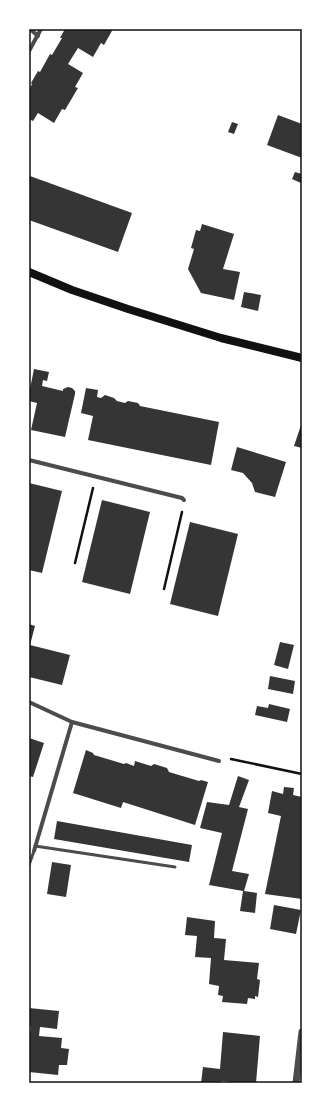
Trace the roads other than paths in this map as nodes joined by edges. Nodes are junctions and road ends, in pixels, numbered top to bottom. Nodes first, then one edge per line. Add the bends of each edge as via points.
1 (30, 29) edge
2 (42, 29) edge
3 (38, 36) junction
4 (29, 51) edge
5 (29, 272) edge
6 (302, 358) edge
7 (29, 460) edge
8 (184, 500) road end
9 (29, 702) edge
10 (72, 722) junction
11 (219, 762) road end
12 (35, 846) junction
13 (34, 851) joint
14 (29, 865) edge
15 (175, 867) dead end
16 (302, 1032) edge
17 (296, 1083) edge

1 - 3 street
2 - 3 street
3 - 4 street
5 - 6 main road via 128,309 221,338
7 - 8 street
9 - 10 street
10 - 11 street
10 - 12 street
12 - 13 street
12 - 15 lane
13 - 14 lane
16 - 17 street

